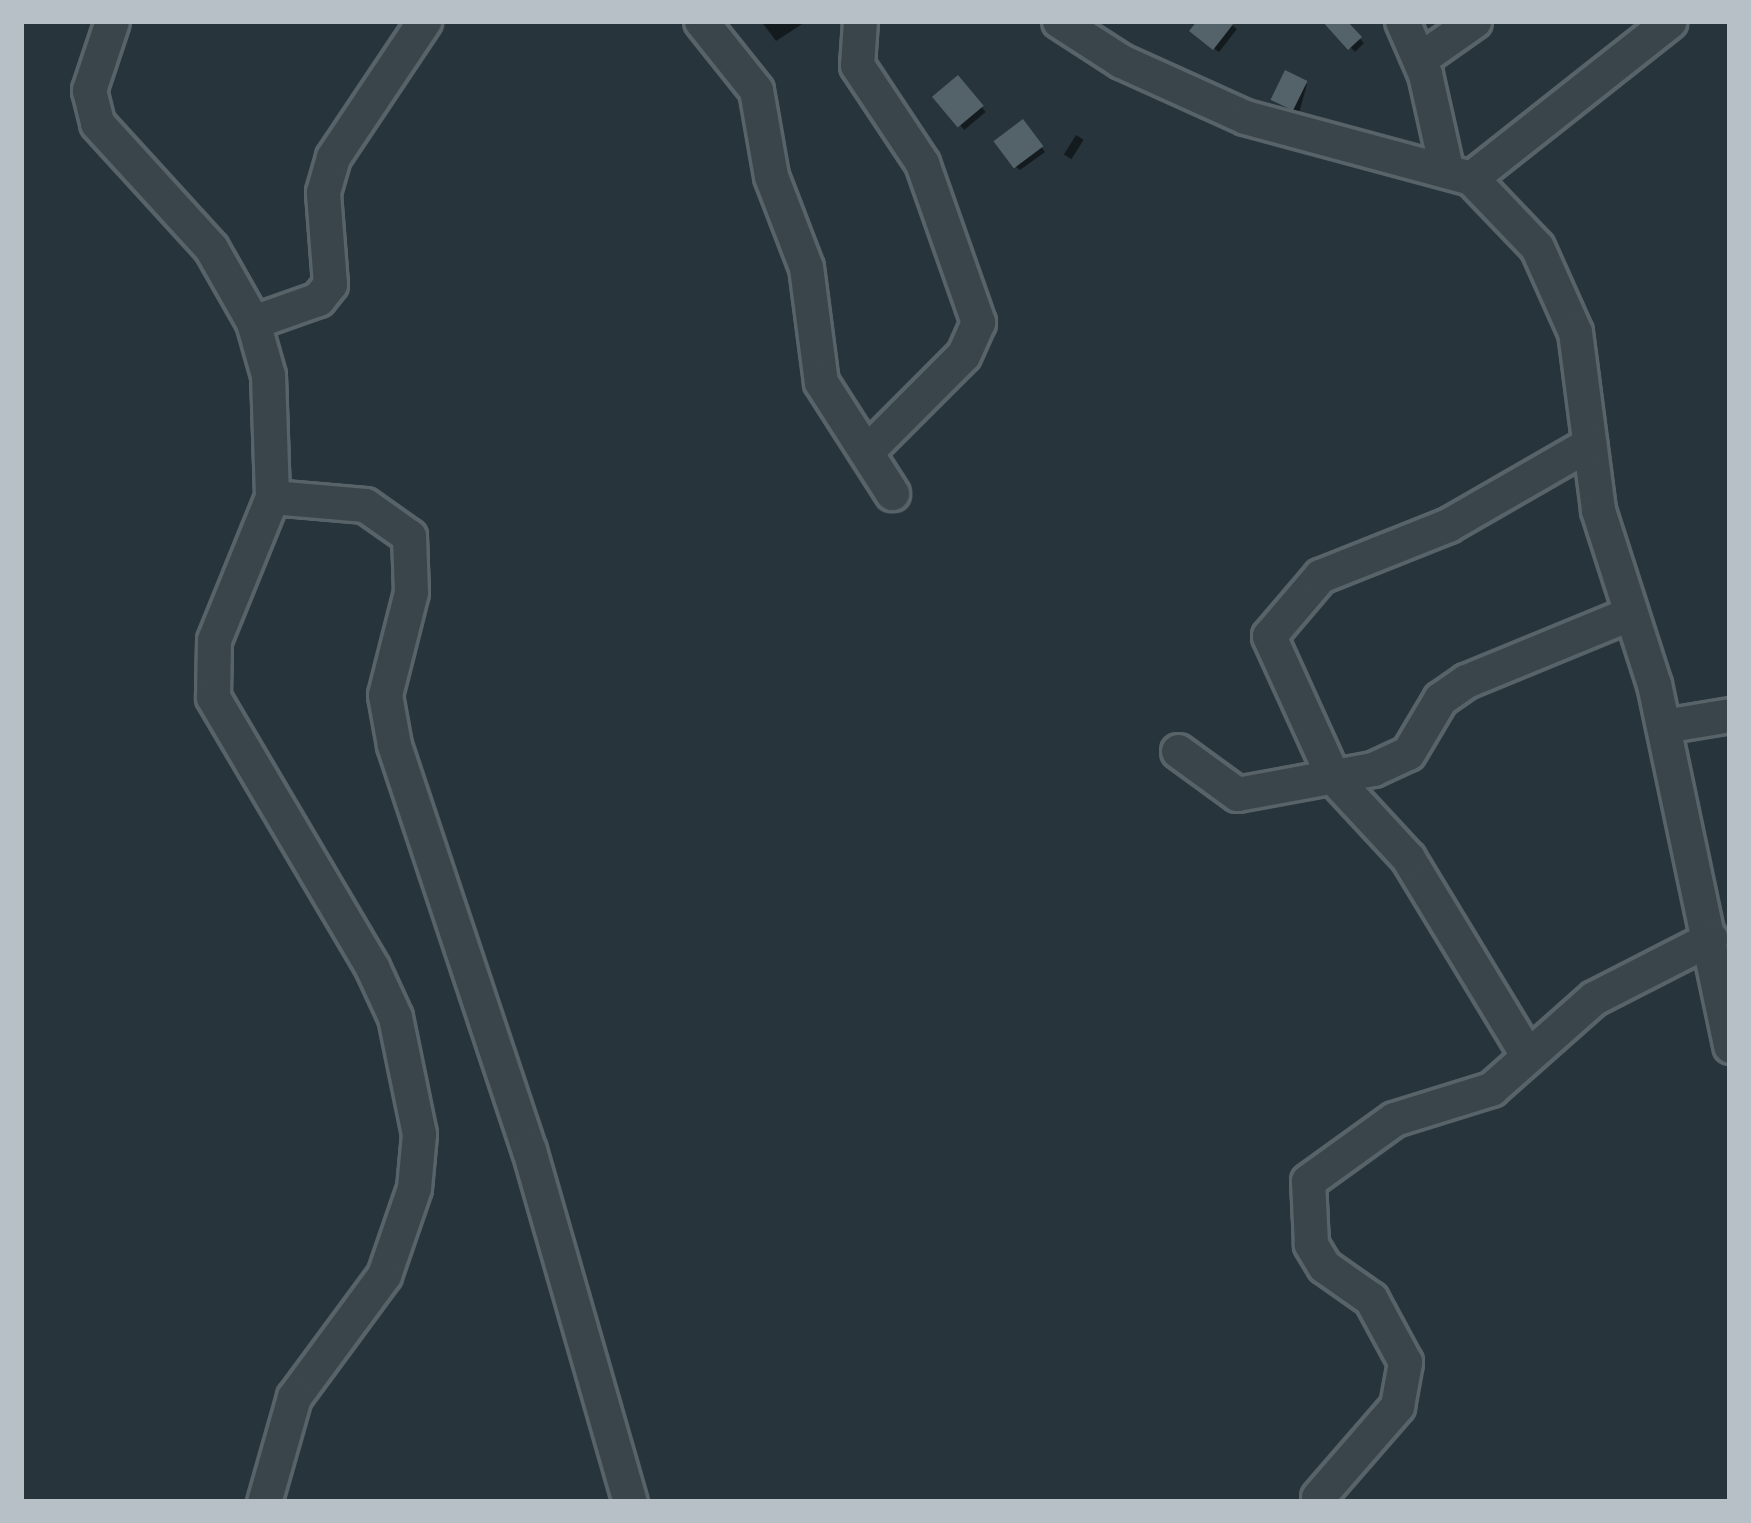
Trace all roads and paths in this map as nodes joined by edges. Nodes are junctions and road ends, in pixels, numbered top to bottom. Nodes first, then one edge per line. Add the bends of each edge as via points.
1 (112, 21) edge
2 (424, 21) edge
3 (701, 21) edge
4 (860, 21) edge
5 (1059, 21) edge
6 (1402, 21) edge
7 (1474, 21) edge
8 (1670, 21) edge
9 (1420, 58) junction
10 (1459, 173) junction
11 (253, 322) junction
12 (1588, 444) junction
13 (870, 448) junction
14 (892, 493) dead end
15 (272, 497) junction
16 (1631, 614) junction
17 (1730, 715) edge
18 (1664, 726) junction
19 (1178, 751) dead end
20 (1333, 777) junction
21 (1715, 923) edge
22 (1730, 1046) edge
23 (1526, 1053) junction
24 (1318, 1497) dead end
25 (264, 1502) edge
26 (630, 1502) edge

1 - 11 street via 89,90 98,123 191,220
2 - 11 street via 333,157 323,192 330,284 318,299
3 - 13 street via 756,90 770,176 806,267 821,382
4 - 13 street via 857,65 922,164 978,322 964,355
5 - 10 street via 1121,61 1245,117
6 - 9 street
7 - 9 street
8 - 10 street
9 - 10 street
10 - 12 street via 1528,235 1568,310 1582,361
11 - 15 street via 273,411
12 - 16 street via 1598,510
12 - 20 street via 1448,525 1300,591 1268,643
13 - 14 street
15 - 25 street via 214,640 213,698 372,967 395,1017 419,1134 414,1188 384,1275 294,1397
15 - 26 street via 365,505 409,536 411,592 385,695 394,745 529,1150
16 - 18 street
16 - 20 street via 1466,681 1440,699 1408,753
17 - 18 street
18 - 21 street
19 - 20 street via 1237,794
20 - 23 street via 1408,858
21 - 22 street
21 - 23 street
23 - 24 street via 1491,1089 1394,1119 1308,1180 1311,1244 1324,1266 1371,1299 1405,1362 1396,1406

